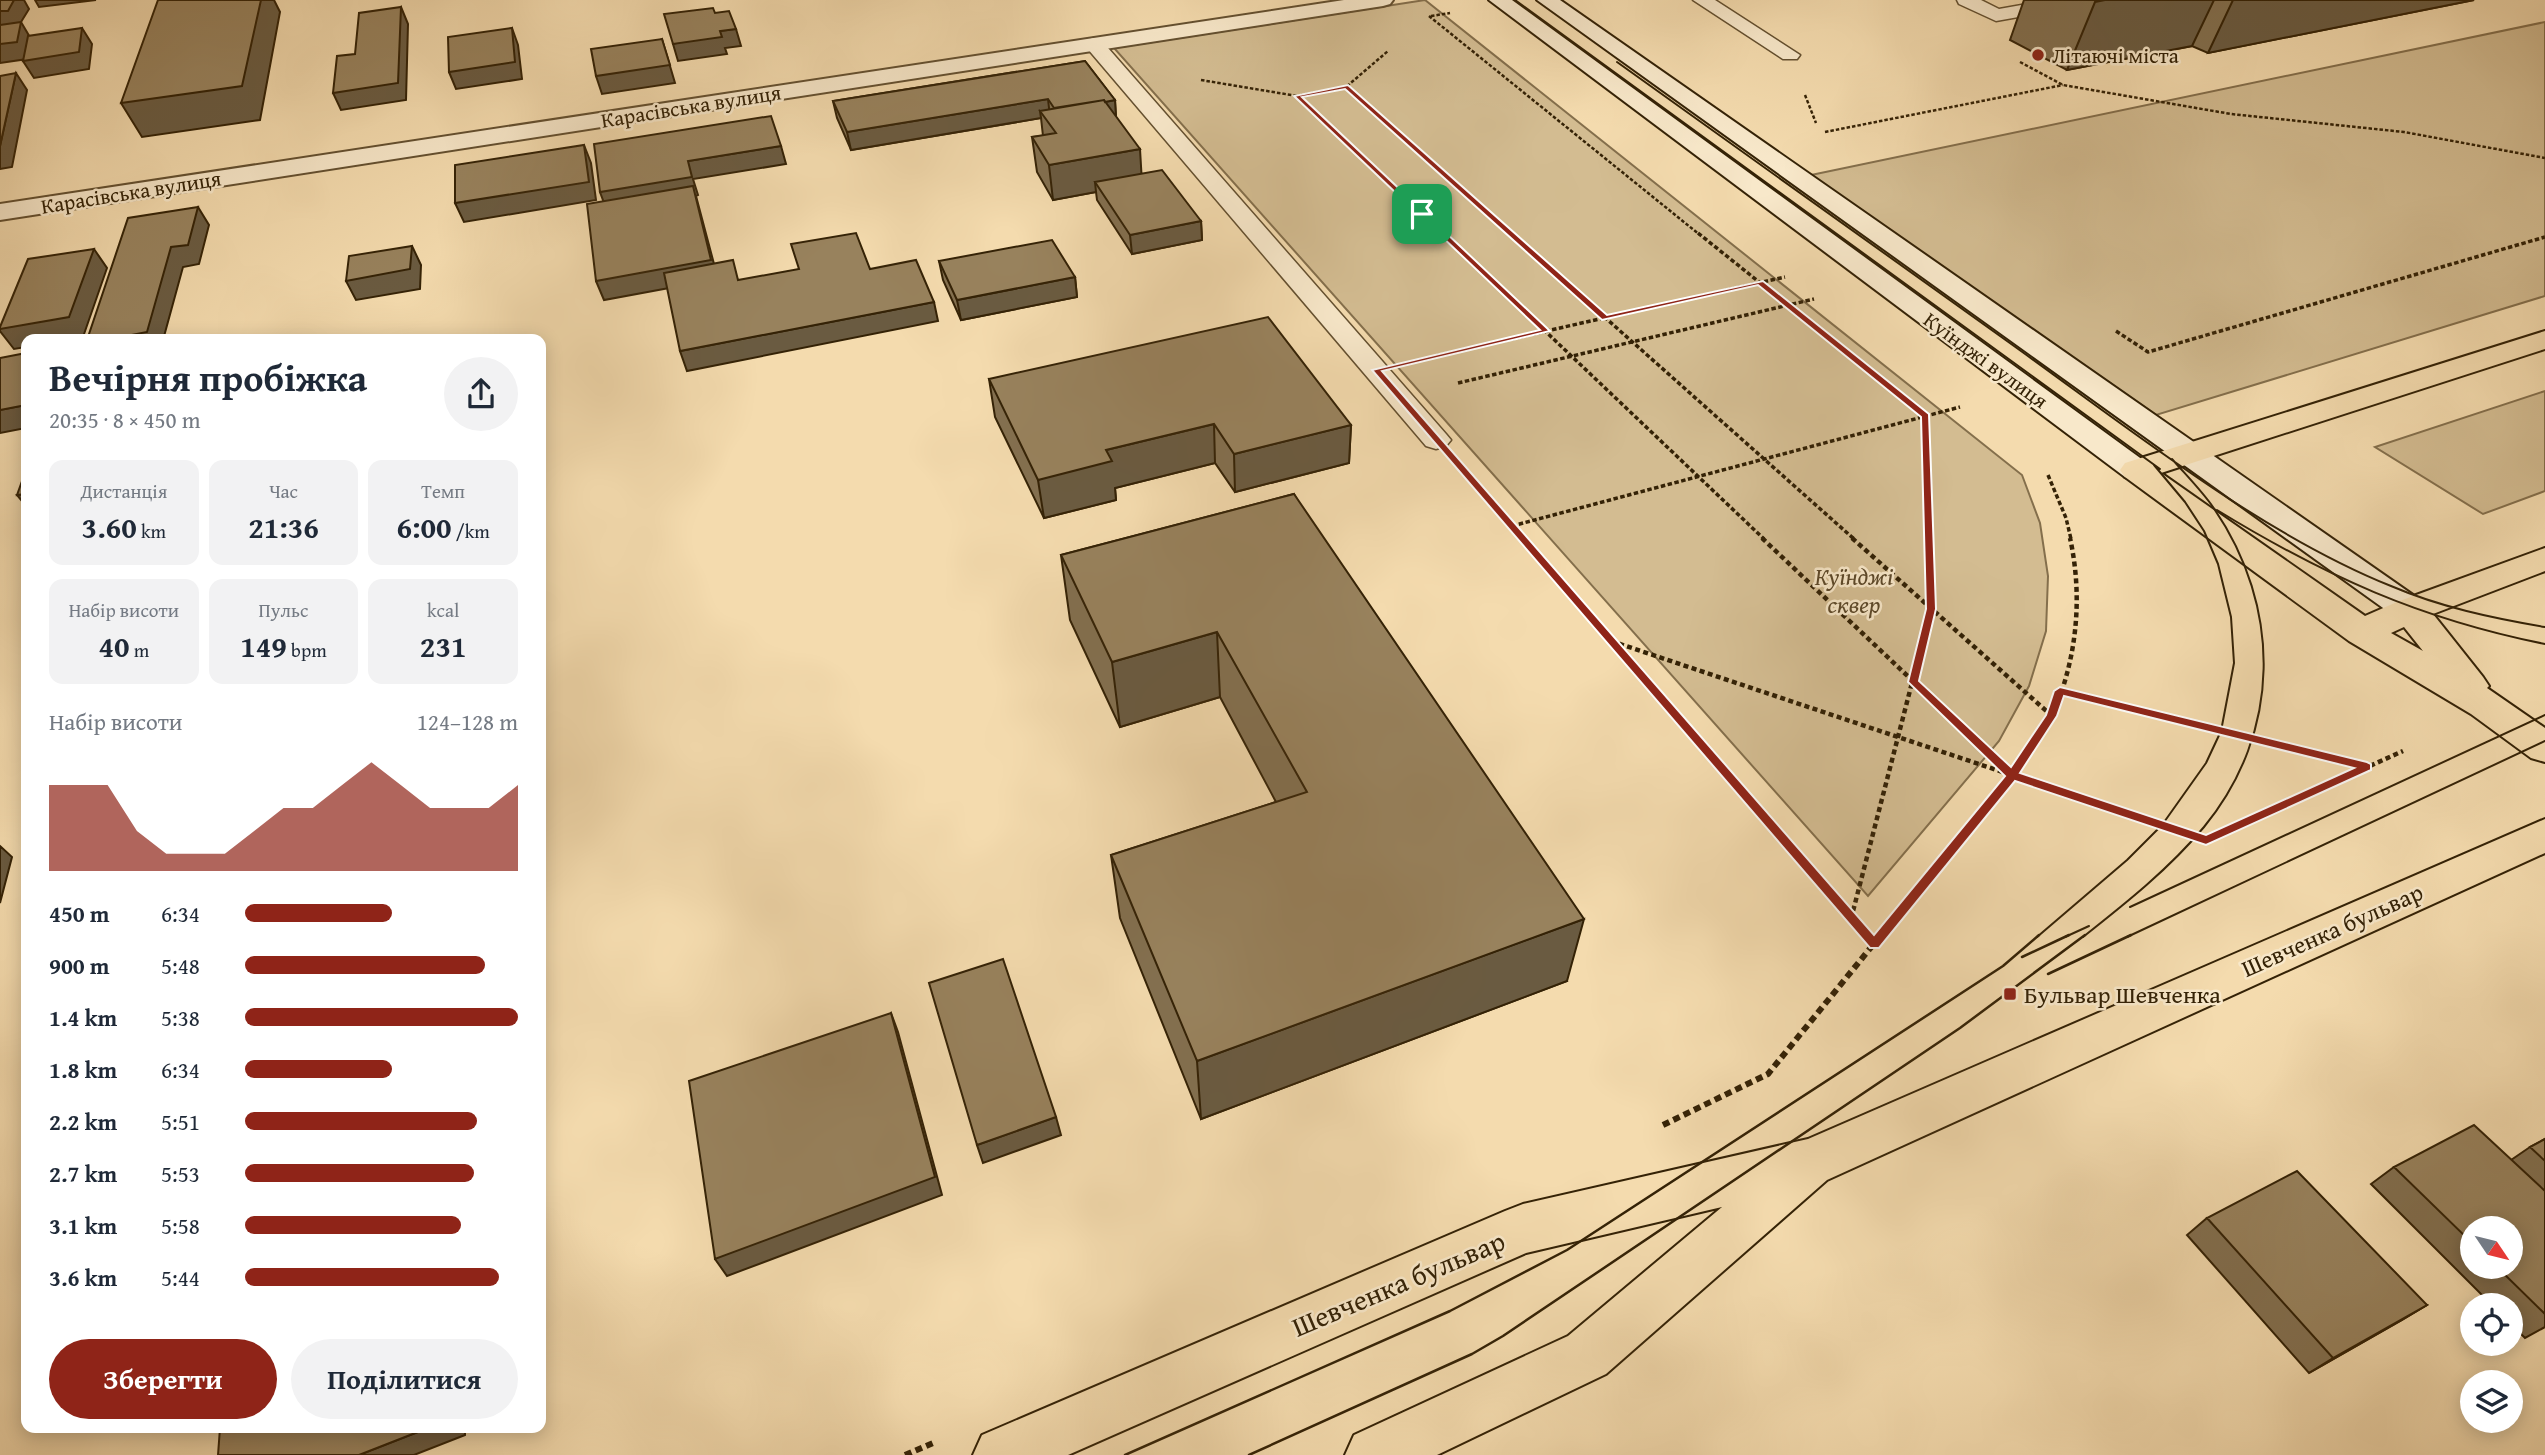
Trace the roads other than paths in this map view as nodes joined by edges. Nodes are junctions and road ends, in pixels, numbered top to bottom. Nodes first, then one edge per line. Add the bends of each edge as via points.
1 (1383, 0) edge
2 (1499, 0) edge
3 (1547, 0) edge
4 (1702, 0) edge
5 (1966, 0) edge
6 (2081, 0) edge
7 (1094, 44) junction
8 (1790, 55) dead end
9 (0, 212) edge
10 (2545, 340) edge
11 (1436, 440) road end
12 (2189, 454) junction
13 (2136, 470) junction
14 (2545, 559) edge
15 (2410, 610) junction
16 (2362, 632) junction
17 (2484, 704) junction
18 (2545, 748) edge
19 (2545, 835) edge
20 (1812, 1163) junction
21 (1002, 1455) edge
22 (1374, 1455) edge

1 - 7 main road, Карасівська вулиця
2 - 13 main road, Куїнджі вулиця
3 - 12 main road, Куїнджі вулиця
4 - 8 lane
5 - 6 lane via 1996,15
7 - 9 main road, Карасівська вулиця
7 - 11 lane
10 - 12 highway
12 - 13 highway
12 - 15 main road, Куїнджі вулиця
13 - 16 highway, Куїнджі вулиця
14 - 15 highway
15 - 16 highway
15 - 17 highway, Куїнджі вулиця
16 - 17 highway, Куїнджі вулиця
17 - 18 highway, Куїнджі вулиця
19 - 20 highway, Шевченка бульвар
20 - 21 highway, Шевченка бульвар via 1523,1229
20 - 22 highway, Шевченка бульвар via 1587,1355

